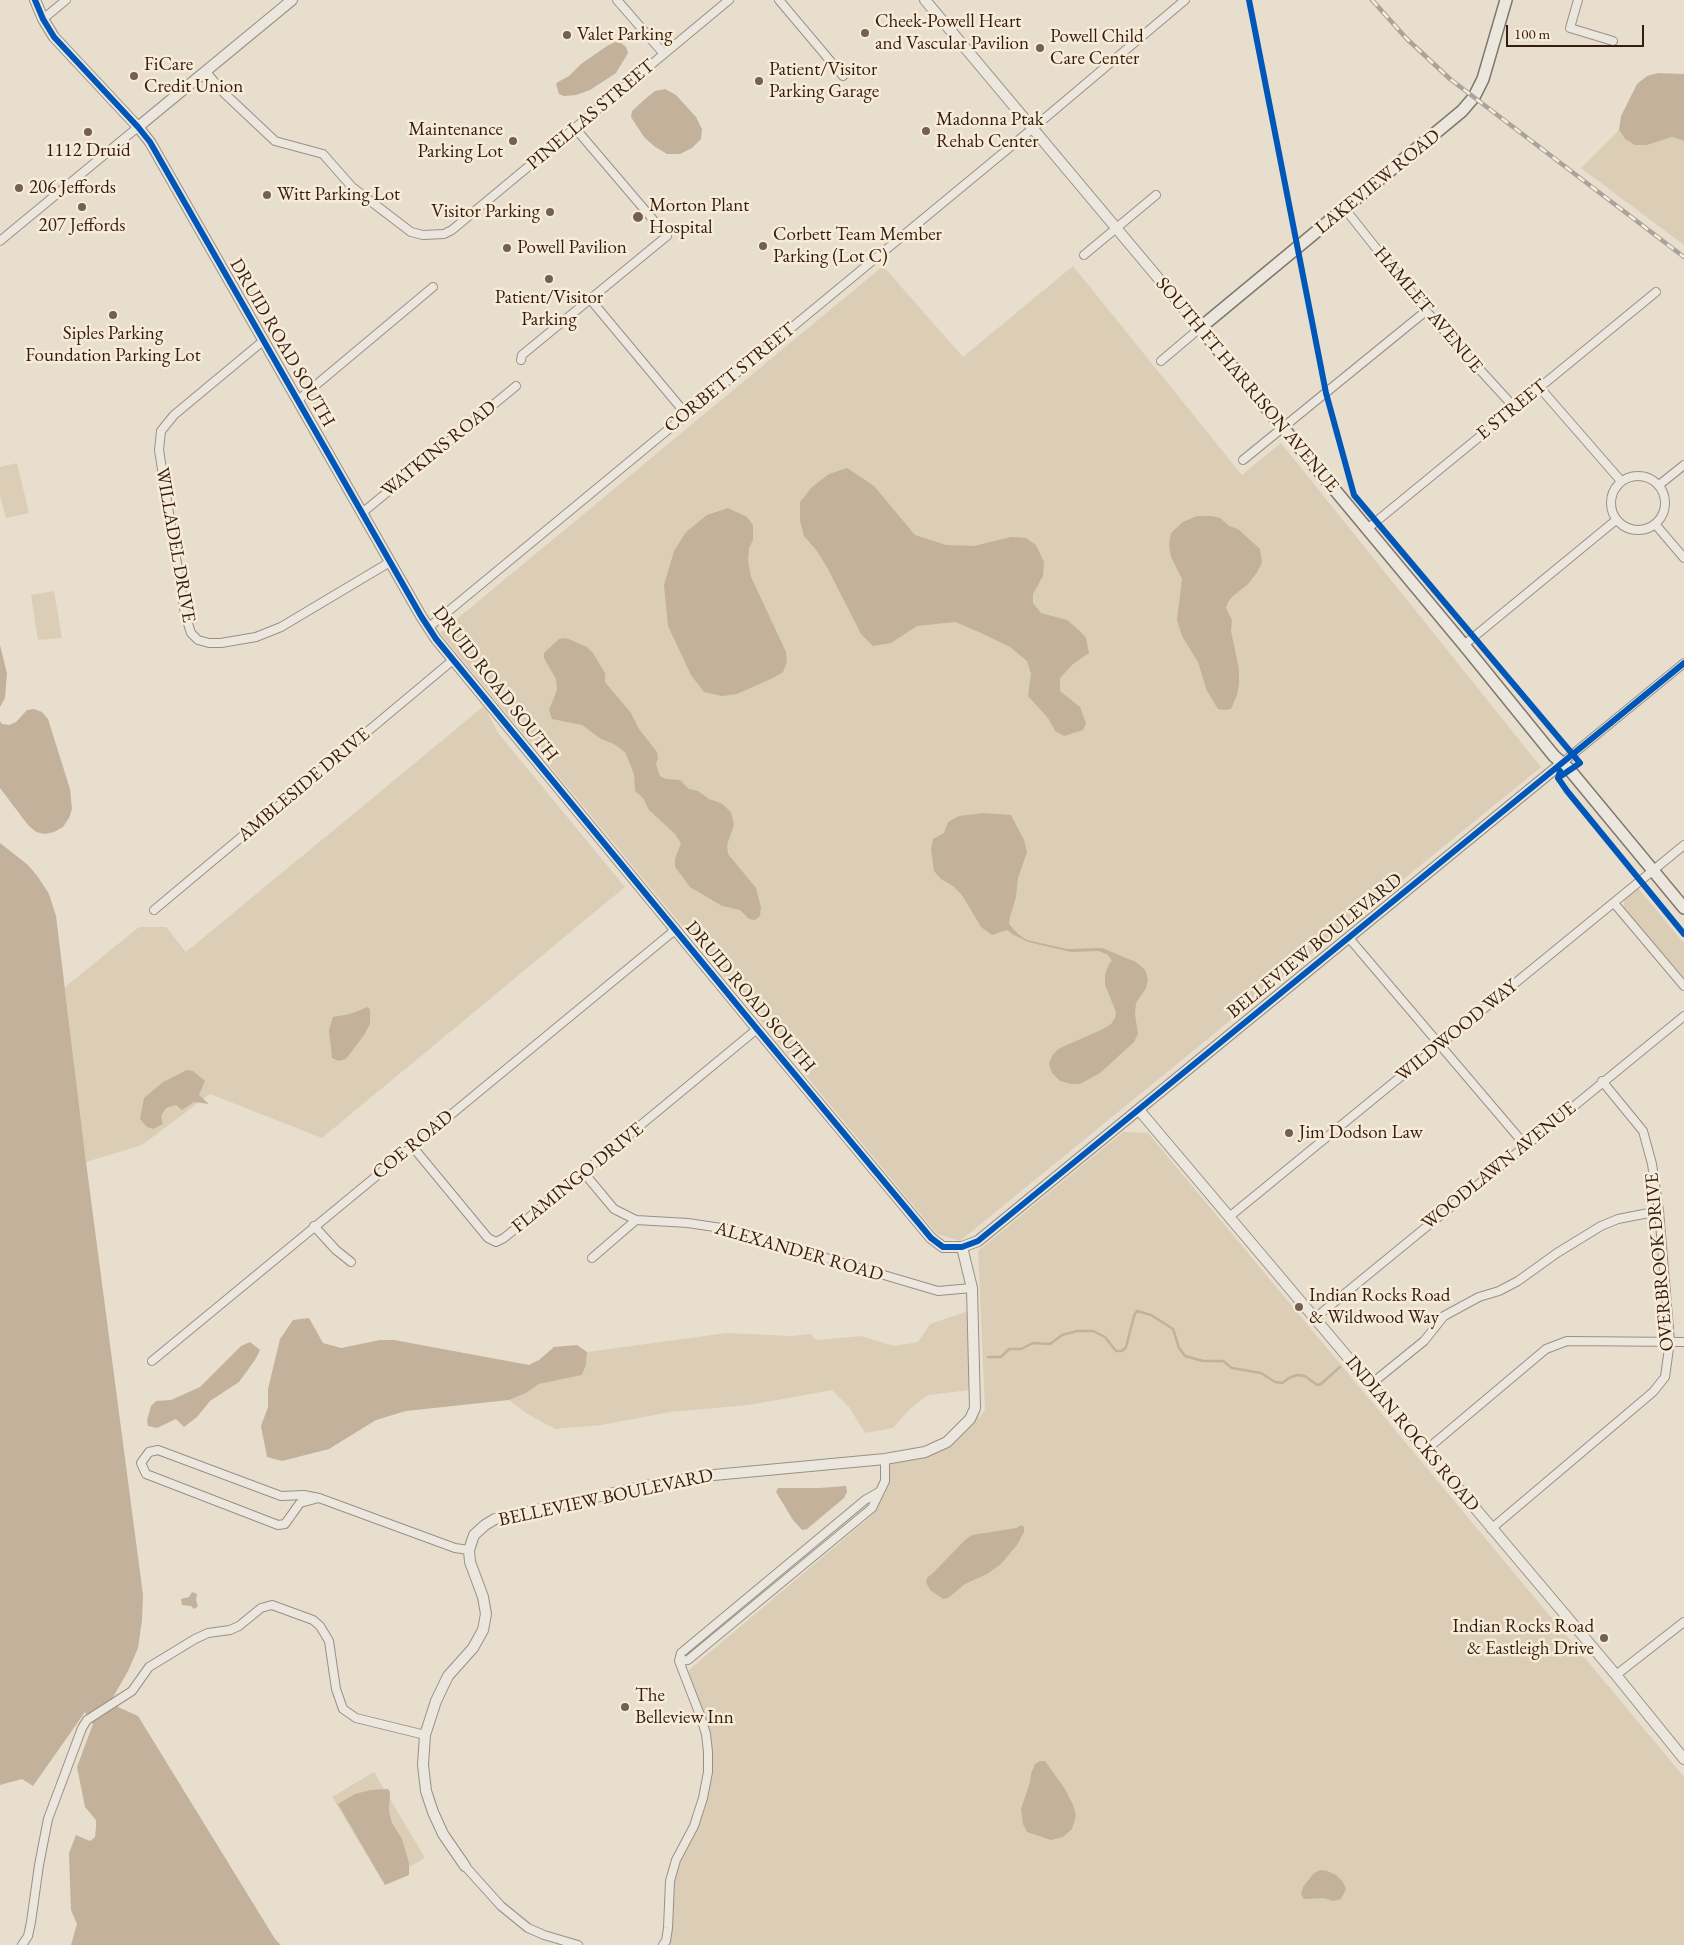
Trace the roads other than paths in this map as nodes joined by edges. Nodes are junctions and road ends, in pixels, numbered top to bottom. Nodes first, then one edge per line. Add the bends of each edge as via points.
1 (35, 0) edge
2 (66, 0) edge
3 (292, 0) edge
4 (617, 0) edge
5 (729, 0) edge
6 (779, 0) edge
7 (925, 0) edge
8 (1185, 0) edge
9 (1506, 0) edge
10 (1578, 0) edge
11 (43, 19) junction
12 (1613, 41) dead end
13 (664, 54) junction
14 (206, 72) junction
15 (843, 76) dead end
16 (138, 127) junction
17 (575, 128) junction
18 (1032, 129) junction
19 (1156, 195) dead end
20 (1345, 209) junction
21 (1116, 228) junction
22 (0, 241) edge
23 (1084, 255) dead end
24 (433, 287) dead end
25 (1656, 292) dead end
26 (590, 299) junction
27 (1426, 311) junction
28 (1200, 328) junction
29 (263, 341) junction
30 (521, 360) dead end
31 (1161, 361) dead end
32 (516, 386) dead end
33 (1540, 388) junction
34 (298, 400) junction
35 (1514, 408) junction
36 (686, 414) junction
37 (1283, 428) junction
38 (1243, 460) dead end
39 (1684, 465) edge
40 (1621, 481) junction
41 (1659, 486) junction
42 (362, 513) junction
43 (1616, 520) junction
44 (1655, 524) junction
45 (1367, 529) junction
46 (1684, 558) edge
47 (390, 562) junction
48 (428, 628) junction
49 (1464, 645) junction
50 (454, 660) junction
51 (1684, 663) edge
52 (1562, 763) junction
53 (1684, 845) edge
54 (1653, 870) junction
55 (1614, 903) junction
56 (1684, 908) edge
57 (154, 910) dead end
58 (675, 930) junction
59 (1349, 938) junction
60 (1684, 986) edge
61 (1681, 1018) edge
62 (1684, 1027) edge
63 (757, 1029) junction
64 (1440, 1044) junction
65 (1602, 1081) junction
66 (1140, 1110) junction
67 (1525, 1145) junction
68 (412, 1146) junction
69 (584, 1173) junction
70 (1659, 1211) junction
71 (1230, 1217) junction
72 (636, 1220) junction
73 (314, 1226) junction
74 (962, 1247) junction
75 (592, 1258) dead end
76 (351, 1262) dead end
77 (972, 1288) junction
78 (1314, 1318) junction
79 (1670, 1341) junction
80 (1684, 1342) edge
81 (152, 1361) dead end
82 (1371, 1384) junction
83 (1426, 1450) junction
84 (885, 1459) junction
85 (281, 1496) junction
86 (319, 1498) junction
87 (291, 1515) junction
88 (1491, 1529) junction
89 (469, 1550) junction
90 (1684, 1622) edge
91 (1616, 1675) junction
92 (425, 1735) junction
93 (1684, 1759) edge
94 (465, 1866) joint
95 (22, 1945) edge
96 (578, 1945) edge
97 (663, 1945) edge

1 - 11 street, DRUID ROAD SOUTH
2 - 11 street
3 - 14 street
4 - 13 street
5 - 13 street, PINELLAS STREET
6 - 15 street
7 - 18 street, SOUTH FT HARRISON AVENUE
8 - 18 street, CORBETT STREET
9 - 20 main road, LAKEVIEW ROAD via 1483,78 1468,104
10 - 12 street via 1570,28
11 - 16 street, DRUID ROAD SOUTH via 54,37
13 - 17 street, PINELLAS STREET
14 - 16 street
14 - 17 street, PINELLAS STREET via 275,141 323,154 352,186 411,232 423,235 444,234 452,230
16 - 22 street
16 - 29 street, DRUID ROAD SOUTH via 150,142
17 - 26 street via 667,236
18 - 21 street, SOUTH FT HARRISON AVENUE
18 - 36 street, CORBETT STREET
19 - 21 street
20 - 27 street, HAMLET AVENUE
20 - 28 main road, LAKEVIEW ROAD
21 - 23 street
21 - 28 street, SOUTH FT HARRISON AVENUE
24 - 34 street
25 - 33 street, E STREET
26 - 30 street via 522,355
26 - 36 street
27 - 35 street, HAMLET AVENUE
27 - 37 street
28 - 31 street
28 - 37 main road, SOUTH FT HARRISON AVENUE
29 - 34 street, DRUID ROAD SOUTH
29 - 47 street, WILLADEL DRIVE via 174,415 161,431 159,450 185,614 191,633 209,644 256,637 281,627
32 - 42 street, WATKINS ROAD
33 - 35 street, E STREET
33 - 40 street
34 - 42 street, DRUID ROAD SOUTH
35 - 45 street, E STREET
36 - 48 street, CORBETT STREET
37 - 38 street
37 - 45 main road, SOUTH FT HARRISON AVENUE
39 - 41 street
40 - 41 street via 1638,475 1650,478
40 - 43 street via 1613,491 1610,503
41 - 44 street via 1665,496 1664,509
42 - 47 street, DRUID ROAD SOUTH
43 - 44 street via 1626,528 1638,530
43 - 49 street
44 - 46 street
45 - 49 main road, SOUTH FT HARRISON AVENUE
47 - 48 street, DRUID ROAD SOUTH
48 - 50 street, DRUID ROAD SOUTH
49 - 52 main road, SOUTH FT HARRISON AVENUE
50 - 57 street, AMBLESIDE DRIVE
50 - 58 street, DRUID ROAD SOUTH
51 - 52 street, BELLEVIEW BOULEVARD
52 - 54 main road, SOUTH FT HARRISON AVENUE
52 - 59 street, BELLEVIEW BOULEVARD
53 - 54 street, WILDWOOD WAY
54 - 55 street, WILDWOOD WAY
54 - 56 main road, SOUTH FT HARRISON AVENUE
55 - 60 street
55 - 64 street, WILDWOOD WAY
58 - 63 street, DRUID ROAD SOUTH
58 - 68 street, COE ROAD
59 - 64 street
59 - 66 street, BELLEVIEW BOULEVARD
61 - 62 street
61 - 65 street, WOODLAWN AVENUE
63 - 69 street, FLAMINGO DRIVE
63 - 74 street, DRUID ROAD SOUTH via 931,1238 943,1247
64 - 67 street
64 - 71 street, WILDWOOD WAY
65 - 67 street, WOODLAWN AVENUE
65 - 70 street, OVERBROOK DRIVE via 1643,1131
66 - 71 street, INDIAN ROCKS ROAD
66 - 74 street, BELLEVIEW BOULEVARD via 978,1241
67 - 78 street, WOODLAWN AVENUE
68 - 69 street, FLAMINGO DRIVE via 488,1238 496,1242
68 - 73 street, COE ROAD
69 - 72 street, ALEXANDER ROAD via 614,1209
70 - 79 street, OVERBROOK DRIVE
70 - 82 street via 1618,1219 1601,1226 1518,1281 1444,1316 1418,1346
71 - 78 street, INDIAN ROCKS ROAD
72 - 75 street
72 - 77 street, ALEXANDER ROAD via 728,1229 938,1291
73 - 76 street
73 - 81 street, COE ROAD
74 - 77 street, BELLEVIEW BOULEVARD
77 - 84 street, BELLEVIEW BOULEVARD via 975,1408 970,1419 947,1442 924,1452
78 - 82 street, INDIAN ROCKS ROAD
79 - 80 street
79 - 83 street via 1567,1340 1546,1349
79 - 88 street, OVERBROOK DRIVE via 1665,1378 1654,1392
82 - 83 street, INDIAN ROCKS ROAD
83 - 88 street, INDIAN ROCKS ROAD
84 - 89 street, BELLEVIEW BOULEVARD via 703,1476 495,1518 474,1535
84 - 97 street via 884,1481 872,1508 688,1660 679,1662 706,1734 708,1772 694,1826 676,1860 670,1880 668,1928
85 - 86 street
85 - 87 street
85 - 87 street via 158,1450 149,1452 142,1463 146,1474 271,1523 285,1524
86 - 87 street via 300,1503
86 - 89 street via 454,1548
88 - 91 street, INDIAN ROCKS ROAD
89 - 92 street via 486,1614 483,1630 473,1648 448,1676
90 - 91 street
91 - 93 street, INDIAN ROCKS ROAD
92 - 94 street via 423,1765 426,1791 444,1834
92 - 95 street via 356,1718 343,1710 336,1689 329,1641 313,1620 272,1605 260,1608 230,1630 208,1633 149,1667 132,1691 87,1720 82,1728 48,1819 31,1922
94 - 96 street via 500,1906 528,1928

